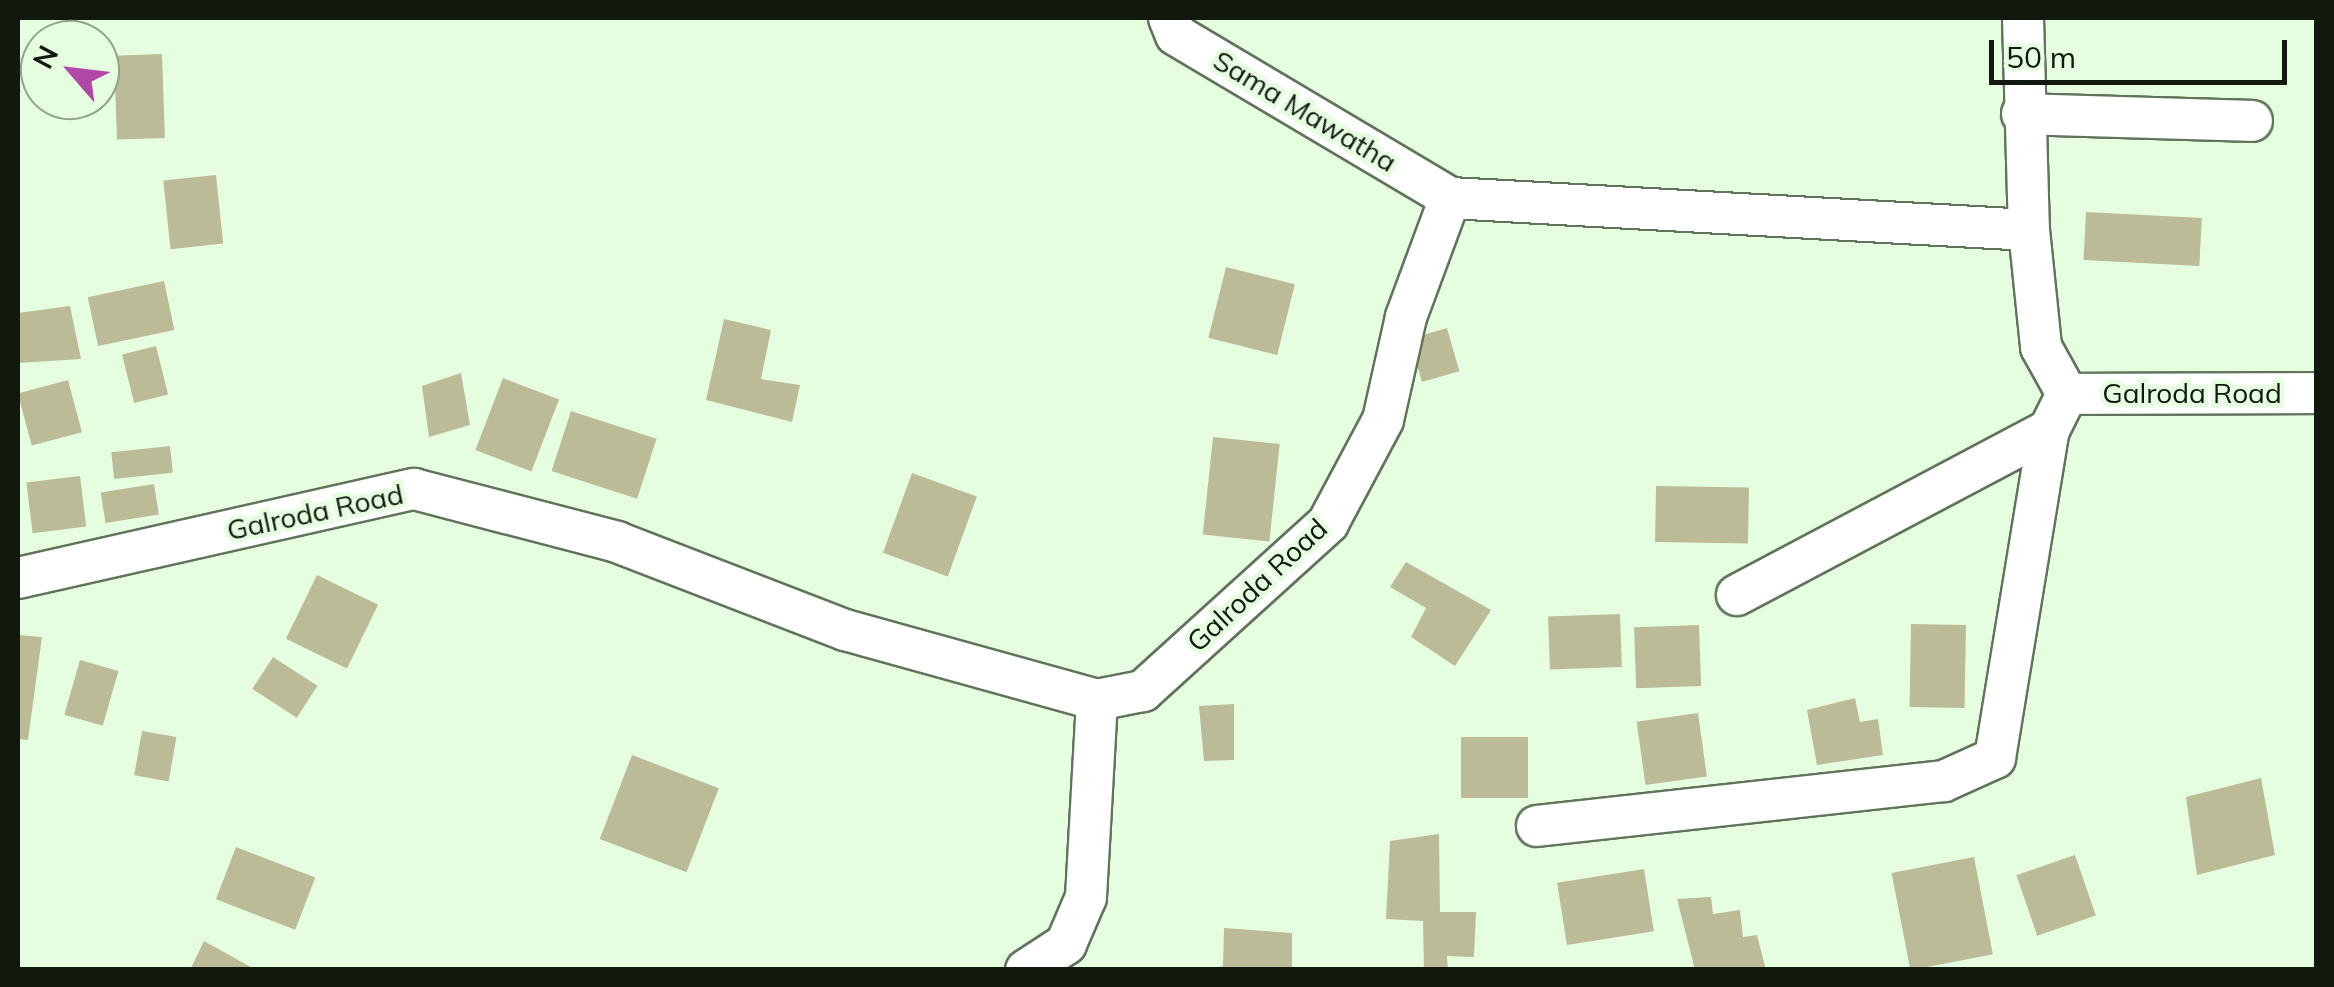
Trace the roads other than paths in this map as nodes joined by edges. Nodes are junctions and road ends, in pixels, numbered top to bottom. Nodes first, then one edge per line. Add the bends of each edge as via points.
1 (1169, 18) edge
2 (2023, 18) edge
3 (2022, 114) junction
4 (2252, 121) dead end
5 (1450, 198) junction
6 (2029, 230) junction
7 (2316, 392) edge
8 (2067, 394) junction
9 (2050, 430) junction
10 (18, 578) edge
11 (1737, 595) dead end
12 (1097, 700) junction
13 (1537, 826) dead end
14 (1026, 970) edge

1 - 5 street, Sama Mawatha via 1176,35
2 - 3 street, Galroda Road
3 - 4 street
3 - 6 street, Galroda Road
5 - 6 street
5 - 12 street, Galroda Road via 1406,317 1384,420 1328,524 1142,690
6 - 8 street, Galroda Road via 2040,347
7 - 8 street, Galroda Road
8 - 9 street
9 - 11 street
9 - 13 street via 1995,758 1944,781
10 - 12 street, Galroda Road via 414,489 617,542 845,630
12 - 14 street via 1086,897 1066,944

